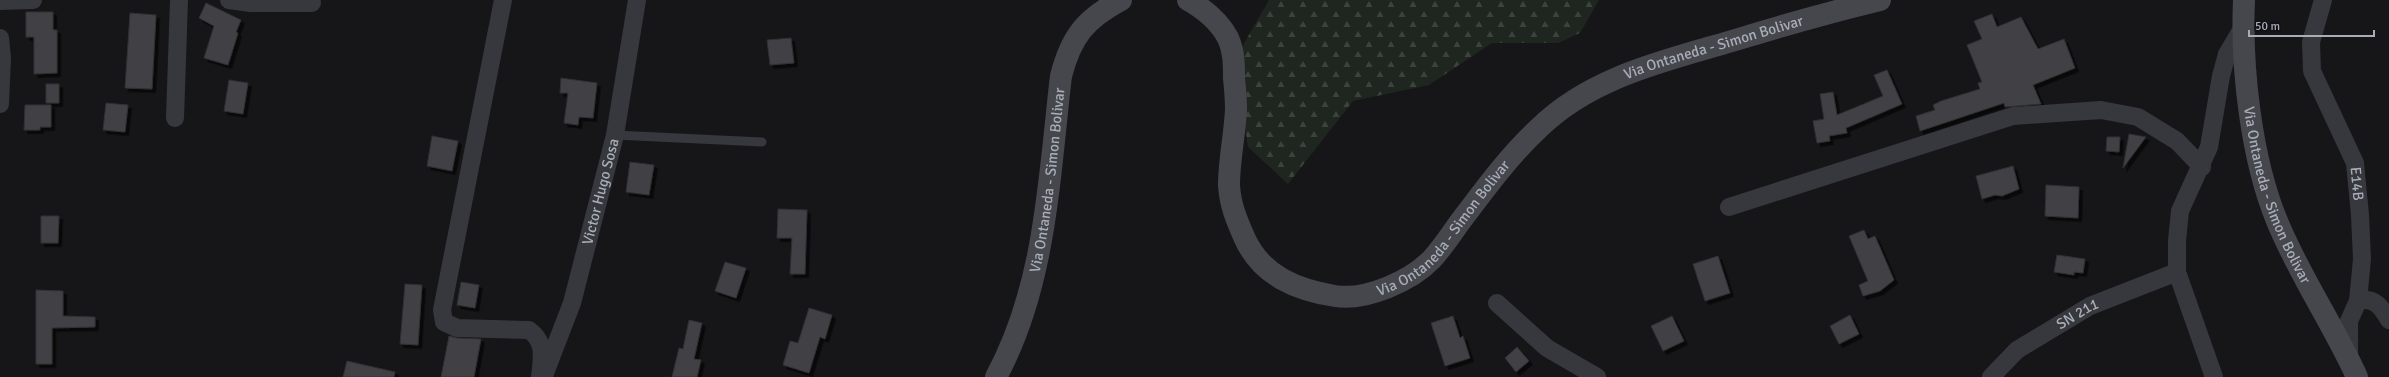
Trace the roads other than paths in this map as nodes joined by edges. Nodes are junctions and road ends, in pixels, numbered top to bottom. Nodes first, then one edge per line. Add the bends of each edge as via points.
1 (33, 0) edge
2 (179, 0) edge
3 (229, 0) edge
4 (503, 0) edge
5 (637, 0) edge
6 (1121, 0) edge
7 (1188, 0) edge
8 (1880, 0) edge
9 (2244, 0) edge
10 (2323, 0) edge
11 (0, 1) edge
12 (312, 3) dead end
13 (2243, 27) junction
14 (0, 38) edge
15 (0, 104) edge
16 (175, 118) dead end
17 (616, 135) junction
18 (762, 142) dead end
19 (2202, 167) junction
20 (1729, 207) dead end
21 (2177, 272) junction
22 (2358, 301) junction
23 (1496, 303) dead end
24 (2389, 320) edge
25 (2352, 372) edge
26 (540, 377) edge
27 (543, 377) edge
28 (996, 377) edge
29 (1597, 377) edge
30 (1990, 377) edge
31 (2214, 377) edge

1 - 11 street
2 - 16 street
3 - 12 street via 250,3
4 - 26 street via 442,310 444,322 457,328 529,330 538,336 543,348
5 - 17 street, Victor Hugo Sosa
6 - 28 street, Via Ontaneda - Simon Bolivar via 1090,20 1076,34 1067,54 1061,76 1039,256 1025,309
7 - 8 street, Via Ontaneda - Simon Bolivar via 1202,8 1217,22 1228,38 1234,58 1236,109 1229,185 1233,213 1248,244 1264,268 1278,278 1307,290 1338,297 1363,296 1401,282 1432,260 1499,170 1538,128 1560,108 1581,94 1619,76 1666,60 1836,10
9 - 13 street, Via Ontaneda - Simon Bolivar
10 - 22 street, E14B via 2311,42 2312,71 2355,163 2362,259
13 - 19 street via 2227,54 2220,76 2209,147
13 - 25 street, Via Ontaneda - Simon Bolivar via 2251,121 2276,220
14 - 15 street
17 - 18 lane
17 - 27 street, Victor Hugo Sosa via 572,303
19 - 20 street via 2177,141 2138,117 2101,110 2013,116
19 - 21 street via 2180,211
21 - 30 street, SN 211 via 2090,306 2017,350
21 - 31 street
22 - 24 street via 2375,301
22 - 25 street, E14B via 2349,322
23 - 29 street via 1548,348

